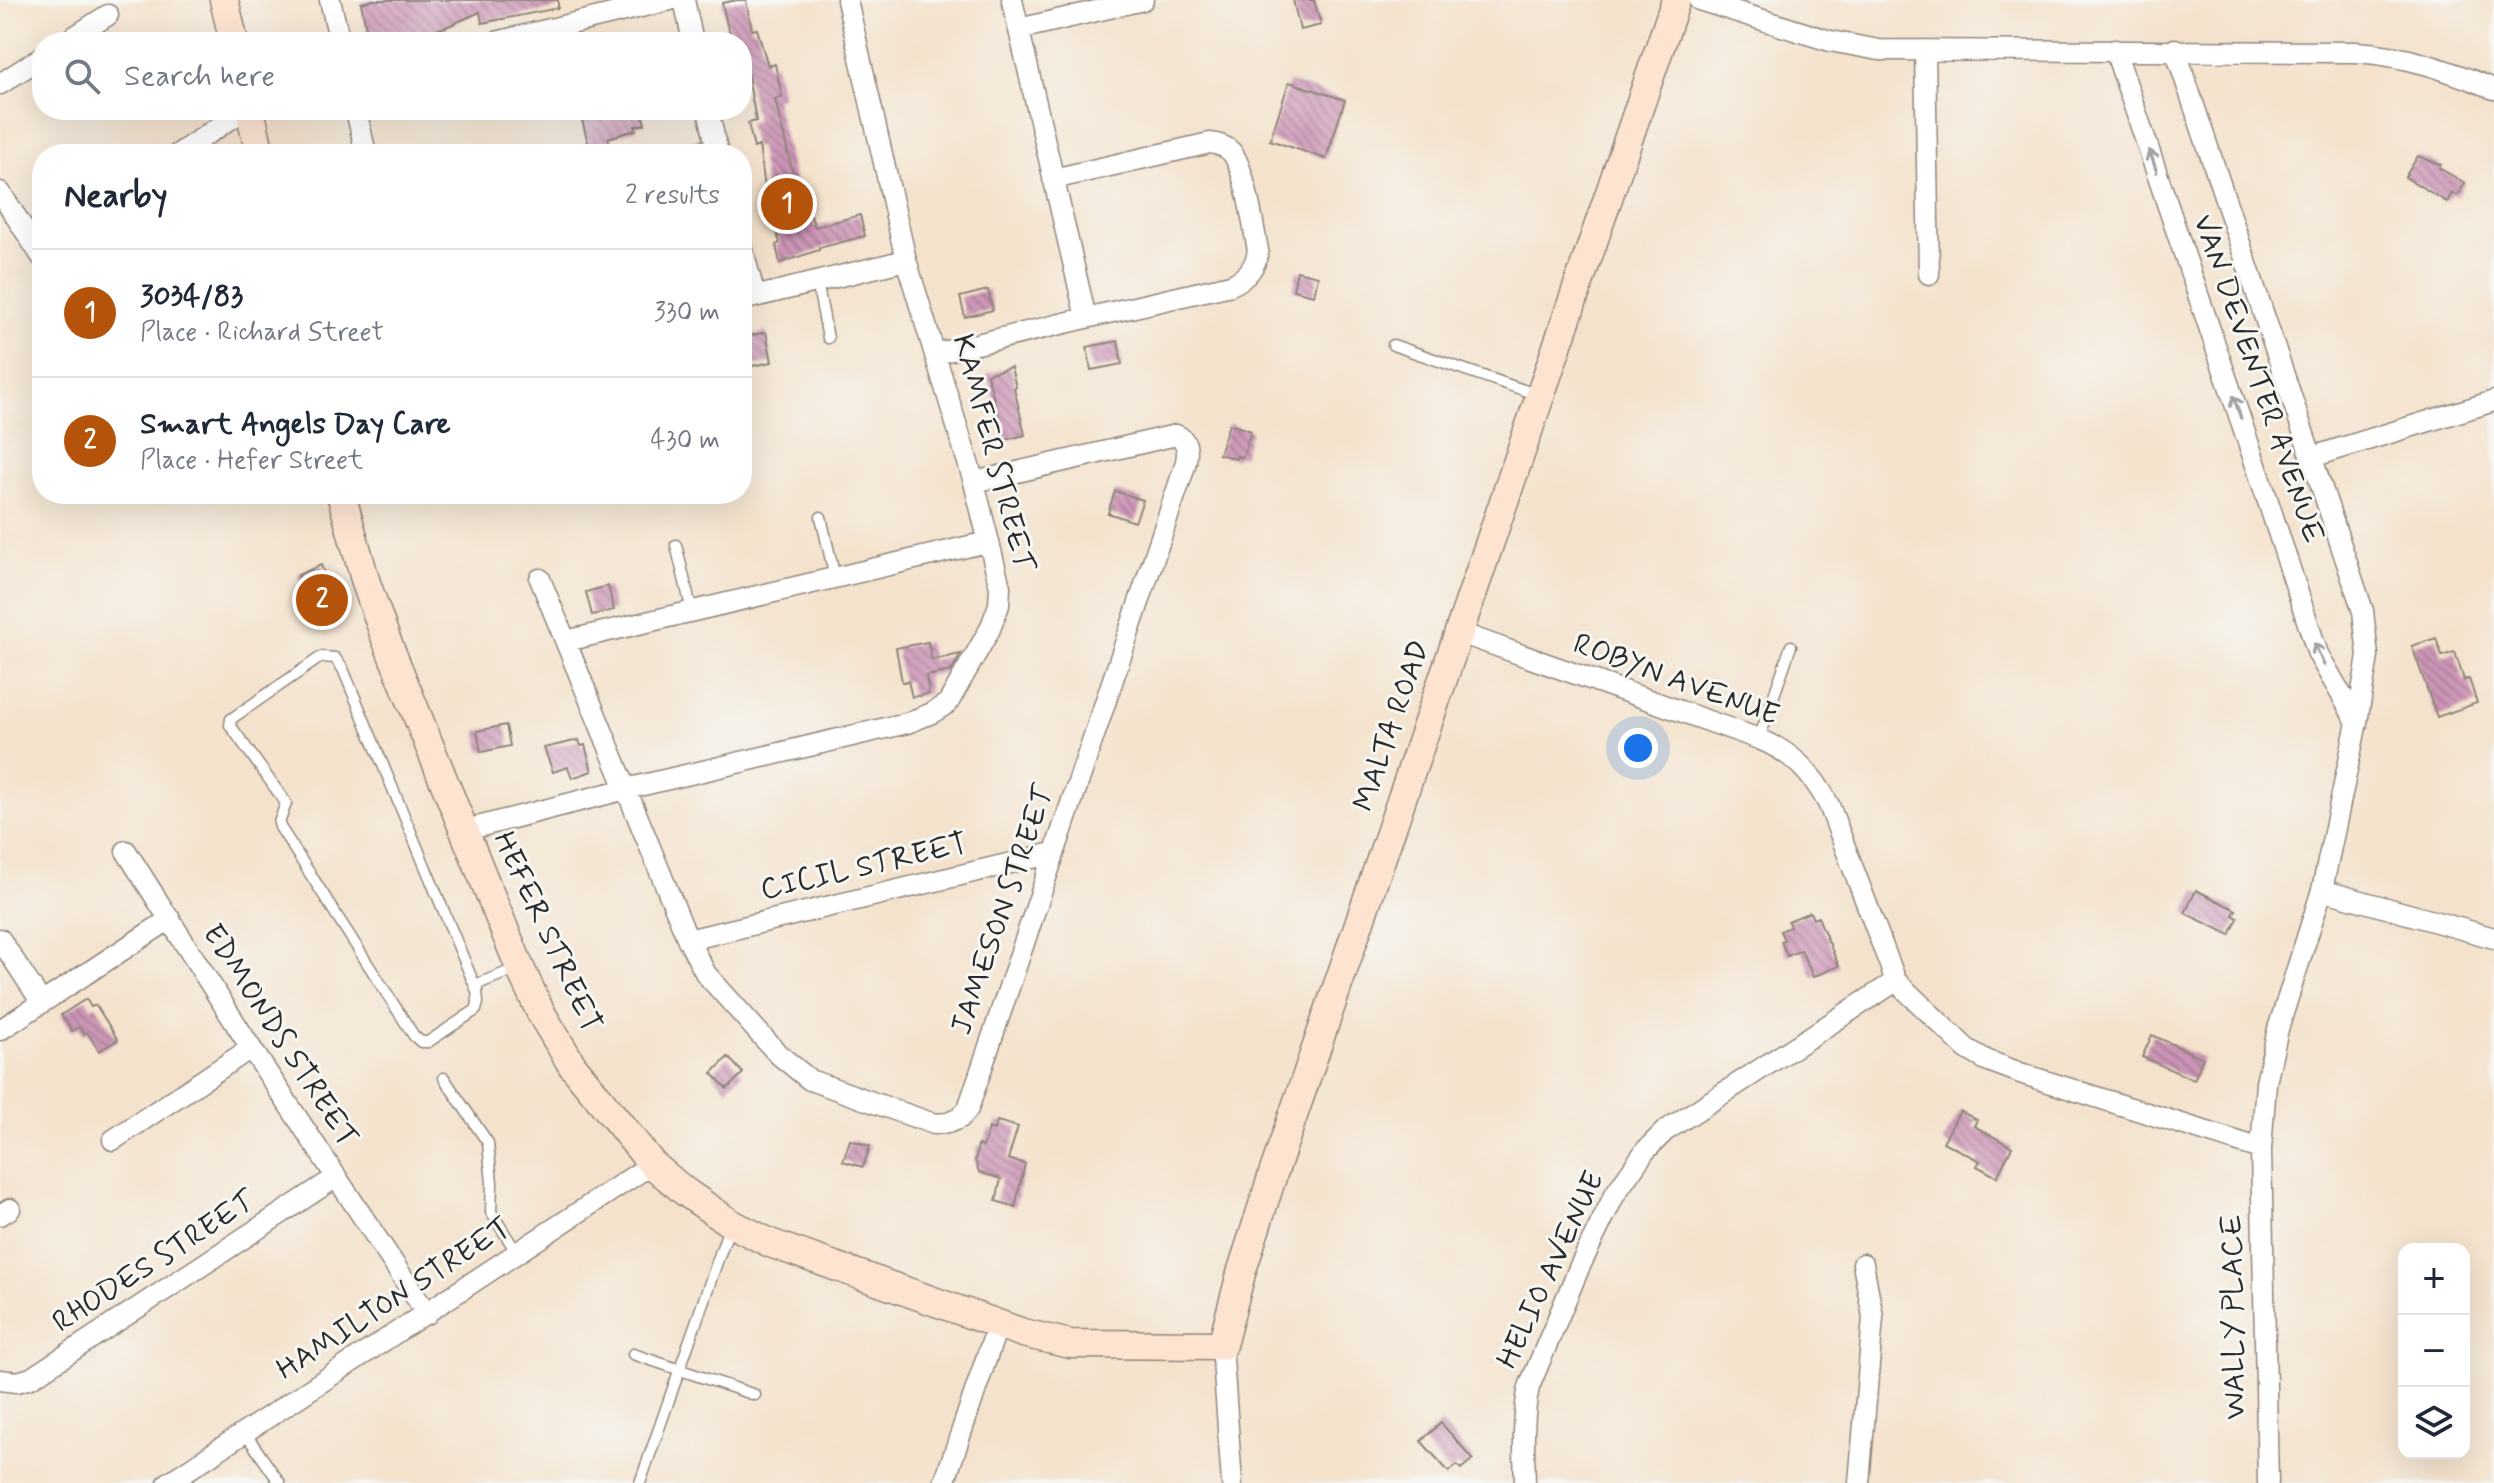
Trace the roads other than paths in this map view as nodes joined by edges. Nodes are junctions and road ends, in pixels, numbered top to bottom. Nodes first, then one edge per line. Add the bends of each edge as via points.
1 (224, 0) edge
2 (330, 0) edge
3 (670, 0) edge
4 (684, 0) edge
5 (847, 0) edge
6 (1012, 0) edge
7 (1143, 0) edge
8 (1676, 0) edge
9 (1699, 0) edge
10 (108, 15) dead end
11 (1019, 29) junction
12 (82, 32) edge
13 (232, 32) edge
14 (338, 32) edge
15 (537, 32) edge
16 (691, 32) edge
17 (2175, 49) junction
18 (1925, 50) junction
19 (2115, 50) junction
20 (32, 63) edge
21 (0, 84) edge
22 (2494, 89) edge
23 (231, 120) edge
24 (250, 120) edge
25 (358, 120) edge
26 (710, 120) edge
27 (194, 144) edge
28 (257, 144) edge
29 (364, 144) edge
30 (715, 144) edge
31 (1053, 179) junction
32 (0, 192) edge
33 (32, 238) edge
34 (906, 260) junction
35 (1929, 274) dead end
36 (817, 282) junction
37 (752, 297) edge
38 (1086, 318) junction
39 (828, 338) dead end
40 (1393, 345) dead end
41 (935, 354) junction
42 (1540, 396) junction
43 (2494, 401) edge
44 (2312, 457) junction
45 (974, 482) junction
46 (344, 504) edge
47 (821, 517) dead end
48 (987, 542) junction
49 (676, 545) dead end
50 (835, 578) junction
51 (540, 579) dead end
52 (692, 611) junction
53 (1460, 633) junction
54 (566, 641) junction
55 (1791, 646) dead end
56 (2357, 722) junction
57 (1759, 739) junction
58 (626, 789) junction
59 (462, 831) junction
60 (126, 851) dead end
61 (1053, 853) junction
62 (2322, 890) junction
63 (170, 919) junction
64 (2494, 938) edge
65 (0, 939) edge
66 (688, 940) junction
67 (520, 968) junction
68 (1896, 981) junction
69 (475, 985) junction
70 (42, 1003) junction
71 (0, 1030) edge
72 (251, 1048) junction
73 (444, 1078) dead end
74 (113, 1140) dead end
75 (2261, 1149) junction
76 (652, 1164) junction
77 (335, 1178) junction
78 (730, 1223) junction
79 (517, 1253) junction
80 (1863, 1264) dead end
81 (427, 1314) junction
82 (998, 1324) junction
83 (1222, 1345) junction
84 (633, 1354) dead end
85 (678, 1370) junction
86 (0, 1380) edge
87 (755, 1395) dead end
88 (245, 1433) junction
89 (168, 1483) edge
90 (280, 1483) edge
91 (640, 1483) edge
92 (944, 1483) edge
93 (1232, 1483) edge
94 (1525, 1483) edge
95 (1859, 1483) edge
96 (2268, 1483) edge

1 - 13 street
2 - 14 street
3 - 15 street
4 - 16 street
5 - 34 street, KAMFER STREET
6 - 11 street
7 - 11 street
8 - 42 street, MALTA ROAD
9 - 18 street via 1841,43
10 - 12 street
11 - 31 street
17 - 19 street
17 - 22 street via 2396,55
17 - 44 street, VAN DEVENTER AVENUE
18 - 19 street
18 - 35 street
56 -> 19 street, VAN DEVENTER AVENUE via 2318,654
20 - 21 street
23 - 27 street
24 - 28 street
25 - 29 street
26 - 30 street
31 - 38 street
31 - 38 street via 1210,143 1230,151 1241,176 1258,250 1247,275 1231,285
32 - 33 street
34 - 36 street
34 - 41 street, KAMFER STREET
36 - 37 street
36 - 39 lane
38 - 41 street
40 - 42 lane
41 - 45 street, KAMFER STREET
42 - 53 street, MALTA ROAD
43 - 44 street
44 - 56 street, VAN DEVENTER AVENUE via 2363,611 2368,656
45 - 48 street, KAMFER STREET
45 - 61 street, JAMESON STREET via 1176,435 1187,449
46 - 59 street, HEFER STREET via 386,639
47 - 50 lane
48 - 50 street
48 - 58 street, KAMFER STREET via 1000,587 999,605 941,709 907,723
49 - 52 lane
50 - 52 street
51 - 54 street, JAMESON STREET
52 - 54 street
53 - 57 street, ROBYN AVENUE
53 - 83 street, MALTA ROAD via 1273,1174
54 - 58 street, JAMESON STREET
55 - 57 lane
56 - 62 street, VAN DEVENTER AVENUE
57 - 68 street, ROBYN AVENUE via 1791,755 1820,787
58 - 59 street, KAMFER STREET
58 - 66 street, JAMESON STREET
59 - 67 street, HEFER STREET
60 - 63 street
61 - 66 street, CICIL STREET
61 - 66 street, JAMESON STREET via 968,1109 948,1123 915,1119 801,1074 706,974
62 - 64 street
62 - 75 street, VAN DEVENTER AVENUE via 2272,1053
63 - 70 street, EDMONDS STREET
63 - 72 street, EDMONDS STREET
65 - 70 street
67 - 69 lane
67 - 76 street, HEFER STREET via 572,1065
68 - 75 street, ROBYN AVENUE via 1953,1037 1986,1060
68 - 94 street, HELIO AVENUE via 1665,1131 1631,1169 1579,1268 1529,1387 1523,1429
69 - 69 lane via 343,669 335,658 321,657 231,719 231,727 286,803 280,827 417,1039 428,1042 476,1010
70 - 71 street, EDMONDS STREET
72 - 74 street
72 - 77 street, EDMONDS STREET
73 - 79 lane via 488,1143 491,1212
75 - 96 street, WALLY PLACE
76 - 78 street, HEFER STREET
76 - 79 street, HAMILTON STREET
77 - 81 street, EDMONDS STREET
77 - 86 street, RHODES STREET via 31,1378
78 - 82 street, HEFER STREET via 770,1243
78 - 85 lane
79 - 81 street, HAMILTON STREET
80 - 95 street via 1873,1317
81 - 88 street, HAMILTON STREET
82 - 83 street, HEFER STREET via 1070,1344
82 - 92 street
83 - 93 street, MALTA ROAD
84 - 85 lane
85 - 87 lane
85 - 91 lane
88 - 89 street, HAMILTON STREET
88 - 90 lane

